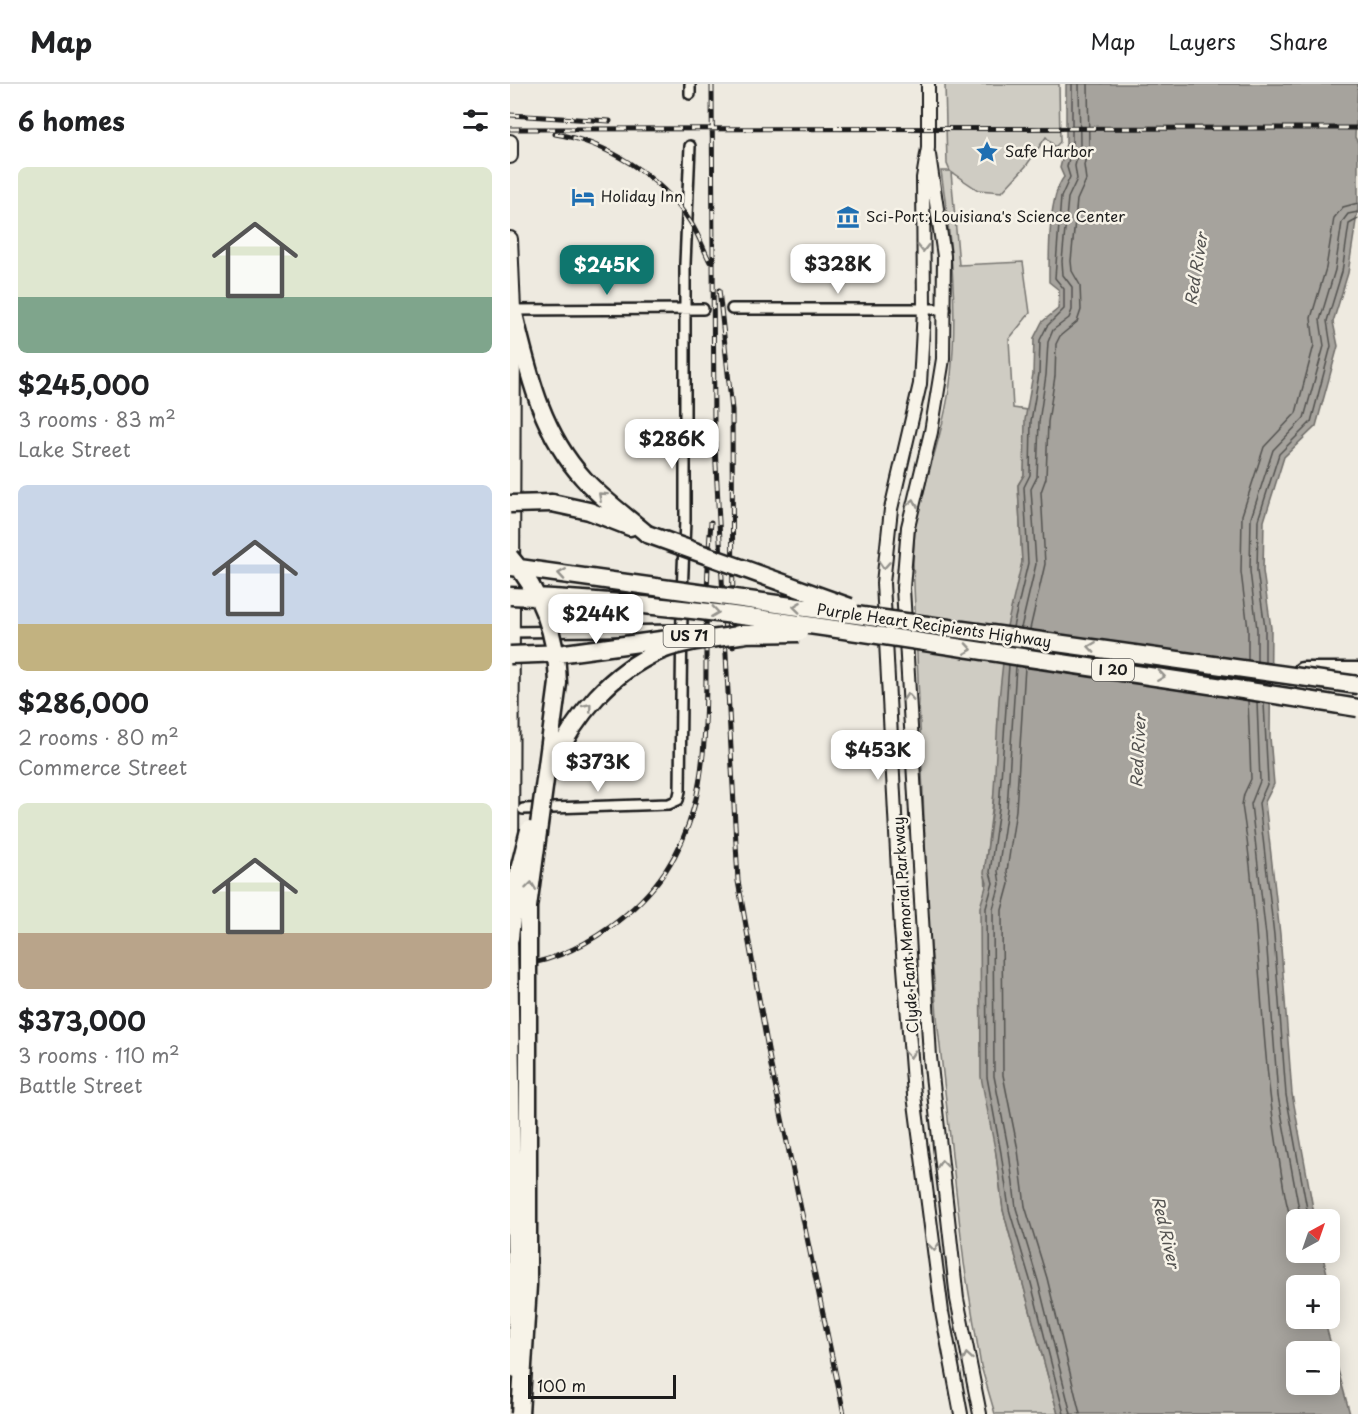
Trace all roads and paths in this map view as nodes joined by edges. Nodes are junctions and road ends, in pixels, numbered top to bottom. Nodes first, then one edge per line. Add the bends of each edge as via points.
1 (927, 84) edge
2 (510, 142) edge
3 (690, 146) dead end
4 (928, 148) junction
5 (510, 150) edge
6 (510, 156) edge
7 (510, 239) edge
8 (684, 309) junction
9 (703, 309) dead end
10 (732, 309) dead end
11 (924, 309) junction
12 (945, 309) junction
13 (511, 313) edge
14 (510, 504) edge
15 (647, 534) junction
16 (510, 557) edge
17 (510, 566) edge
18 (510, 596) edge
19 (876, 616) junction
20 (682, 630) junction
21 (511, 632) edge
22 (869, 633) junction
23 (747, 634) junction
24 (511, 663) edge
25 (1260, 671) junction
26 (1358, 671) edge
27 (1358, 685) edge
28 (1358, 708) edge
29 (523, 809) dead end
30 (510, 938) edge
31 (518, 1414) edge
32 (962, 1414) edge
33 (980, 1414) edge

1 - 4 main road, Clyde Fant Memorial Parkway
2 - 5 main road
3 - 8 street
4 -> 11 main road, Clyde Fant Memorial Parkway via 922,178
4 - 12 main road, Clyde Fant Memorial Parkway via 940,216
5 - 6 main road
7 - 13 main road
8 - 9 street
8 - 13 street
8 - 20 street
10 - 11 street
11 - 12 street
11 -> 32 main road, Clyde Fant Memorial Parkway via 920,384 891,508 883,583 914,1095 942,1312
33 -> 12 main road, Clyde Fant Memorial Parkway via 957,1299 930,1057 903,588 908,527 938,395
15 -> 13 highway via 584,479 553,437 532,387
13 - 21 main road
14 - 15 highway, bridge via 552,503 589,511
15 - 19 highway, bridge
31 -> 16 highway, bridge via 528,1285 528,908 558,683 548,622 537,595
19 -> 17 highway, Purple Heart Recipients Highway / I 20, bridge via 690,594
18 -> 22 highway, Purple Heart Recipients Highway / I 20, bridge via 647,604
25 -> 19 highway, Purple Heart Recipients Highway / I 20, bridge
20 - 21 street
20 - 29 street via 678,800 669,804
21 - 24 main road
22 - 23 highway, US 71, bridge
22 -> 28 highway, Purple Heart Recipients Highway / I 20, bridge
23 - 24 highway, US 71, bridge via 717,633
30 -> 23 highway, bridge via 516,882 534,809 560,748 584,712 614,679 661,651
24 - 30 main road, bridge
25 - 26 highway, bridge
25 - 27 highway, Purple Heart Recipients Highway / I 20, bridge
30 - 31 main road, bridge

